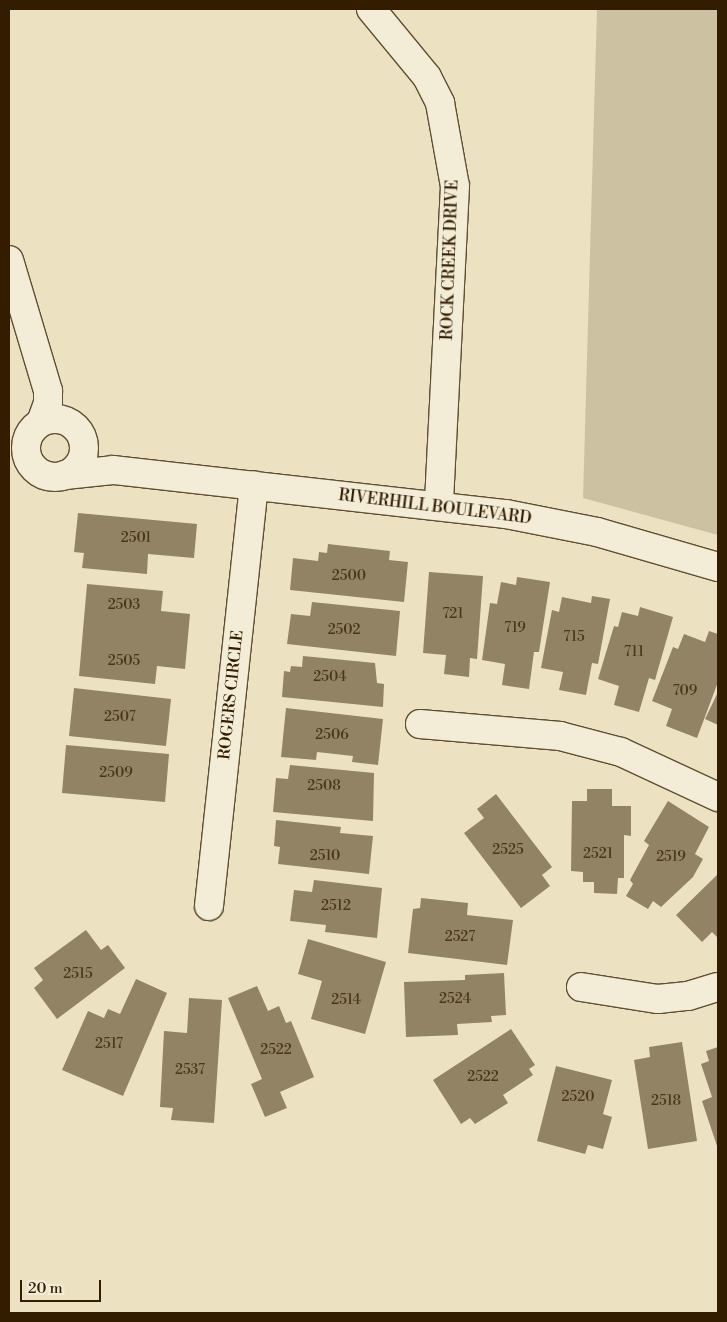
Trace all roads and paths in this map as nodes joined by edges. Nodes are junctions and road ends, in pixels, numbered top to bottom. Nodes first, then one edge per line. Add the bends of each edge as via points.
1 (371, 9) edge
2 (9, 260) edge
3 (38, 357) junction
4 (27, 432) edge
5 (79, 433) junction
6 (21, 462) edge
7 (146, 473) junction
8 (65, 475) junction
9 (254, 485) junction
10 (439, 506) junction
11 (718, 567) edge
12 (420, 724) dead end
13 (718, 797) edge
14 (208, 906) dead end
15 (580, 987) dead end
16 (718, 987) edge

1 - 10 street, ROCK CREEK DRIVE via 427,77 440,103 454,176
2 - 3 street
3 - 4 street via 48,390 48,402
3 - 5 street
4 - 5 street, RIVERHILL BOULEVARD via 60,419
4 - 6 street, RIVERHILL BOULEVARD
5 - 7 street, RIVERHILL BOULEVARD via 120,462
5 - 8 street via 84,455 80,463
6 - 8 street, RIVERHILL BOULEVARD via 46,475
7 - 8 street, RIVERHILL BOULEVARD via 89,470
7 - 9 street, RIVERHILL BOULEVARD
9 - 10 street, RIVERHILL BOULEVARD
9 - 14 street, ROGERS CIRCLE
10 - 11 street, RIVERHILL BOULEVARD via 506,514 597,532
12 - 13 street via 560,736 621,752
15 - 16 street via 658,998 688,996

